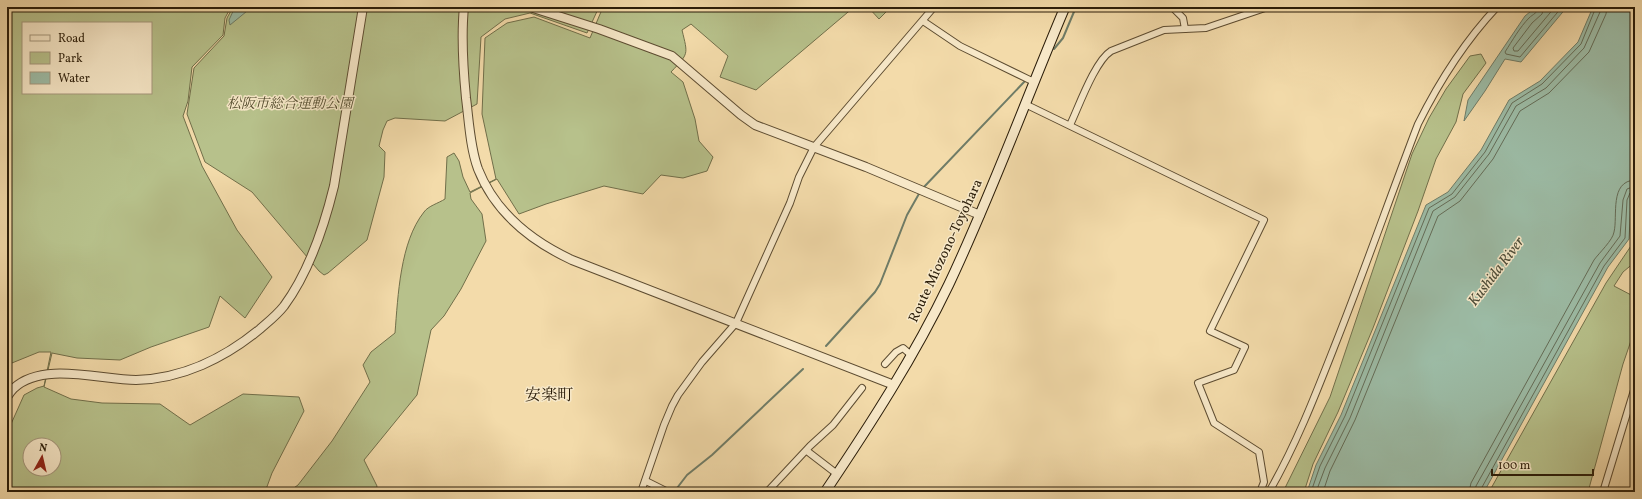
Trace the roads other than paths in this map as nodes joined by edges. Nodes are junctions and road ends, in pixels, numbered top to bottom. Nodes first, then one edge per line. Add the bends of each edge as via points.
1 (363, 7) edge
2 (464, 7) edge
3 (530, 7) edge
4 (934, 7) edge
5 (1065, 7) edge
6 (1172, 7) edge
7 (1268, 7) edge
8 (1497, 7) edge
9 (923, 21) junction
10 (1185, 29) junction
11 (1034, 82) junction
12 (1025, 104) junction
13 (1070, 125) junction
14 (814, 147) junction
15 (980, 215) junction
16 (736, 323) junction
17 (911, 355) junction
18 (885, 364) dead end
19 (894, 385) junction
20 (1635, 387) edge
21 (862, 388) dead end
22 (7, 397) edge
23 (807, 451) junction
24 (837, 474) junction
25 (646, 481) junction
26 (641, 492) edge
27 (668, 492) edge
28 (767, 492) edge
29 (825, 492) edge
30 (1260, 492) edge
31 (1269, 492) edge
32 (1603, 492) edge

1 - 22 street via 330,204 300,279 279,312 226,354 189,371 135,380 43,375 28,379 15,387
2 - 16 street via 462,45 471,140 478,169 508,217 553,251
3 - 14 street via 672,56 755,125
4 - 9 street
5 - 11 main road, Route Miozono-Toyohara
6 - 10 street via 1183,18
7 - 10 street via 1206,28
8 - 31 street via 1465,46 1429,101 1418,124 1308,414
9 - 11 street via 960,46
9 - 14 street
10 - 13 street via 1164,30 1105,54
11 - 12 main road, Route Miozono-Toyohara
12 - 13 street
12 - 15 main road, Route Miozono-Toyohara
13 - 30 street via 1264,220 1210,331 1245,347 1234,370 1198,383 1214,423 1259,452 1264,482
14 - 15 street
14 - 16 street
15 - 17 main road, Route Miozono-Toyohara via 948,285
16 - 19 street
16 - 25 street via 702,362 678,395 664,425
17 - 18 street via 903,348
17 - 19 main road, Route Miozono-Toyohara
19 - 24 main road, Route Miozono-Toyohara
20 - 32 street
21 - 23 street via 833,425
23 - 24 street
23 - 28 street
24 - 29 main road, Route Miozono-Toyohara
25 - 26 street
25 - 27 street

